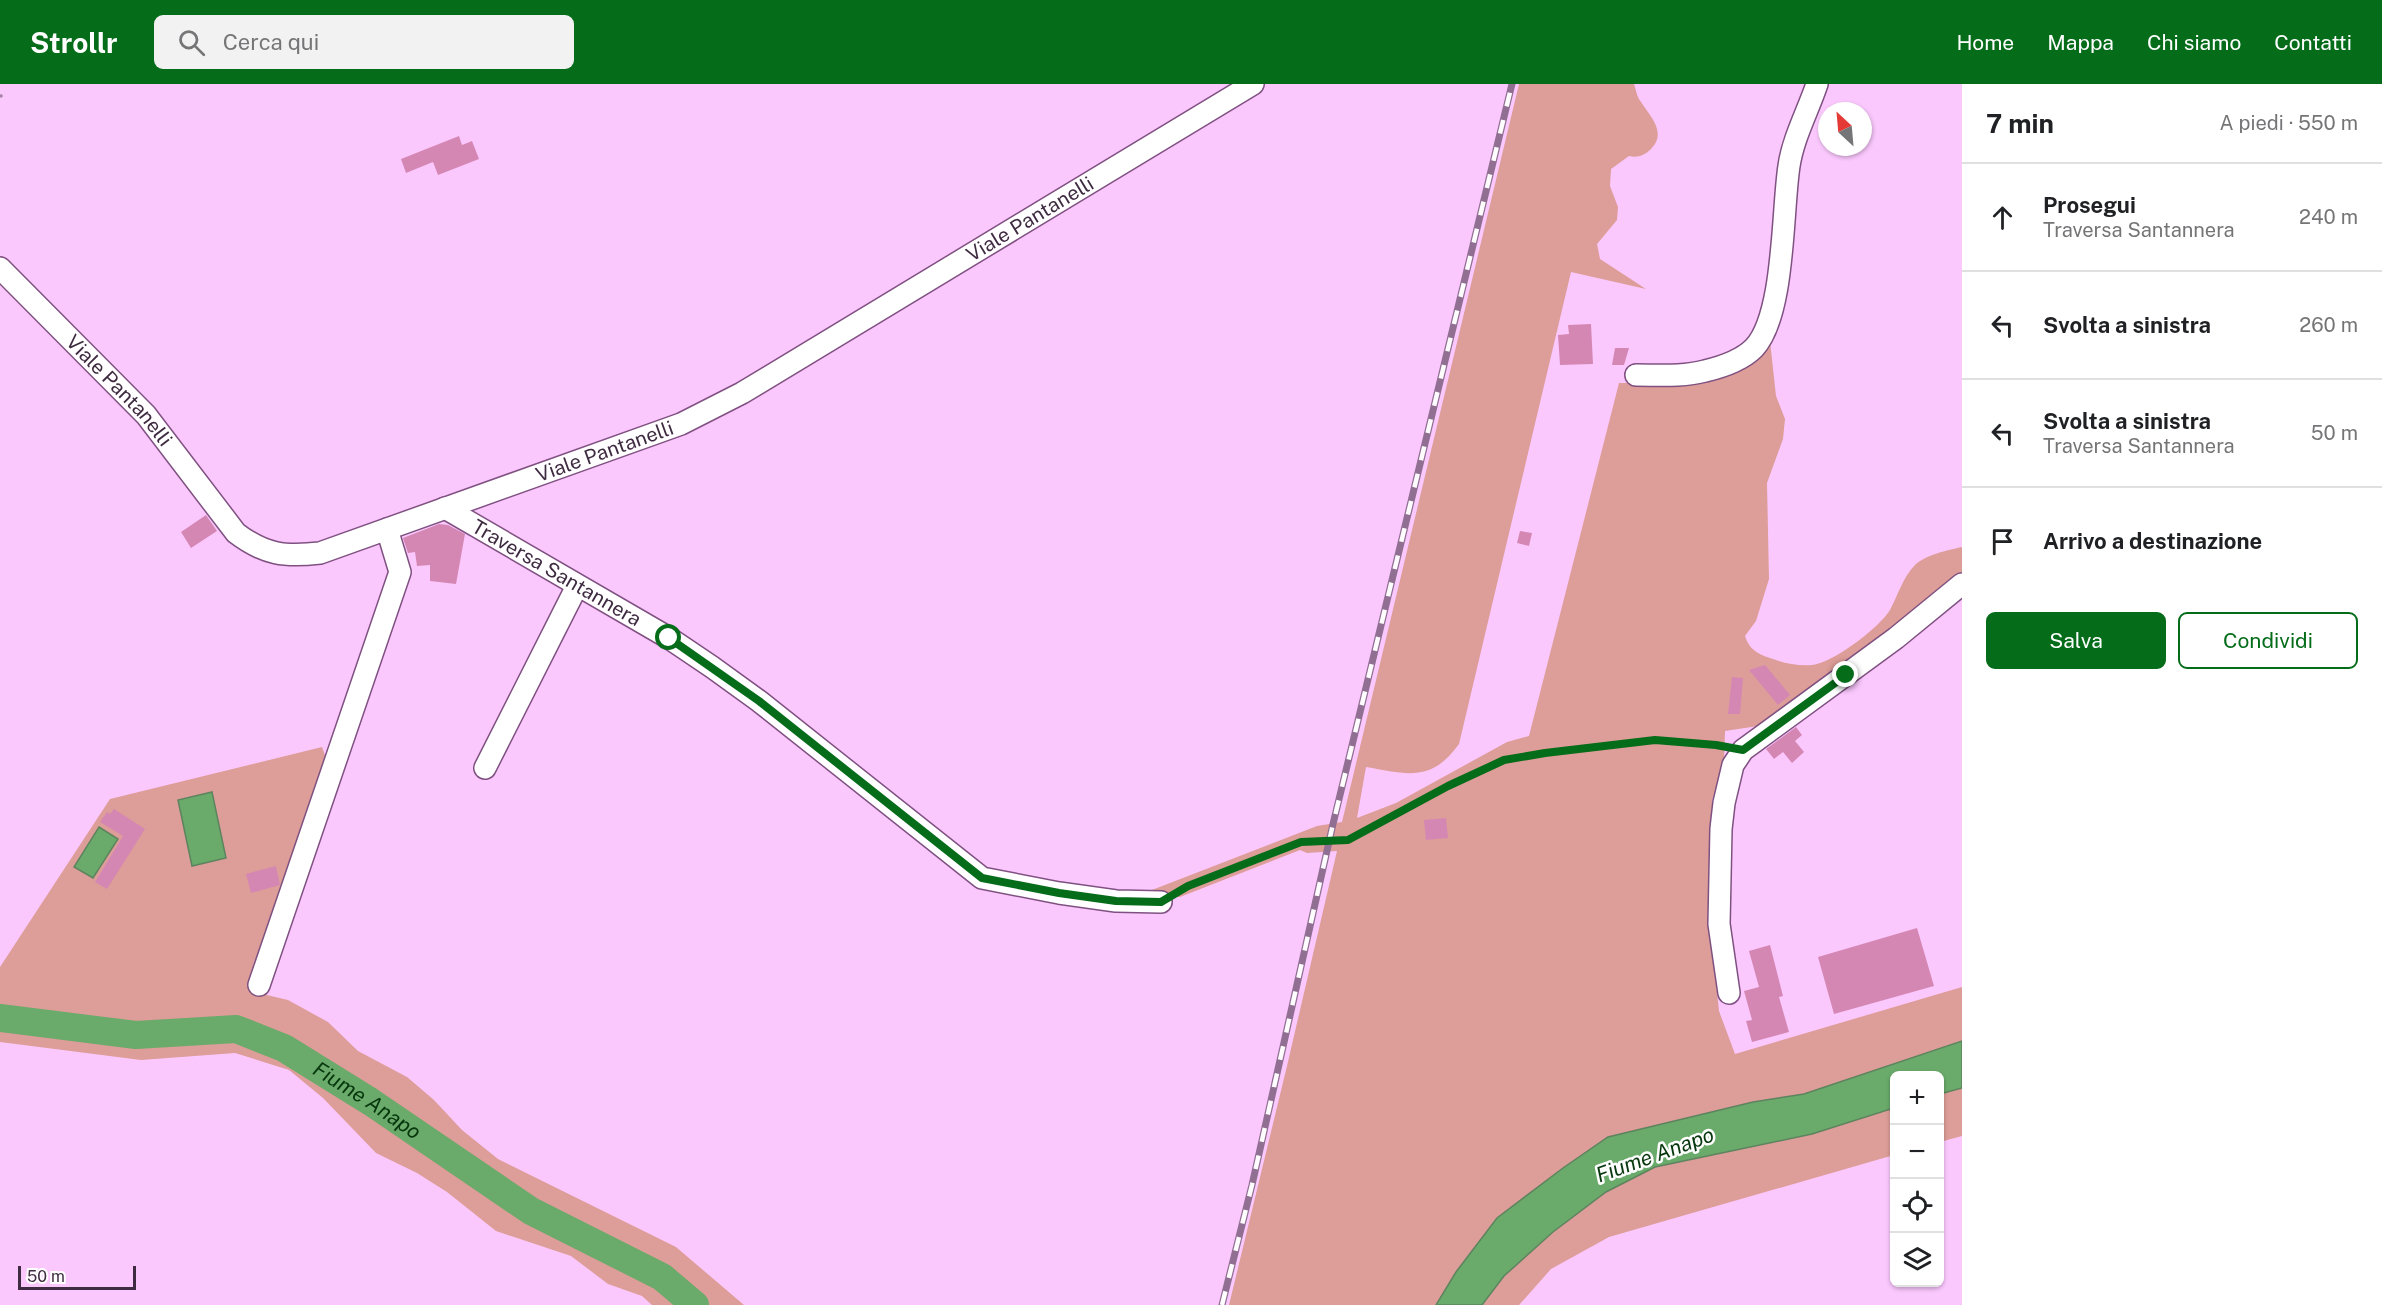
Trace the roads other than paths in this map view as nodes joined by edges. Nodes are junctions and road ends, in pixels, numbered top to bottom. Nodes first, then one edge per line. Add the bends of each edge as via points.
1 (1253, 84) edge
2 (1817, 84) edge
3 (0, 268) edge
4 (1636, 375) dead end
5 (445, 508) junction
6 (387, 529) junction
7 (1962, 584) edge
8 (577, 586) junction
9 (486, 768) dead end
10 (1161, 902) road end
11 (259, 985) dead end
12 (1729, 993) dead end

1 - 5 street, Viale Pantanelli via 742,393 681,424
2 - 4 street via 1791,155 1780,269 1759,342 1742,357 1711,370
3 - 6 street, Viale Pantanelli via 146,415 236,533 250,544 278,554 320,553
5 - 6 street, Viale Pantanelli
5 - 8 street, Traversa Santannera
6 - 11 street via 400,572
7 - 12 street via 1888,644 1743,750 1733,765 1721,829 1719,924
8 - 9 street
8 - 10 street, Traversa Santannera via 669,638 759,701 982,878 1105,899

